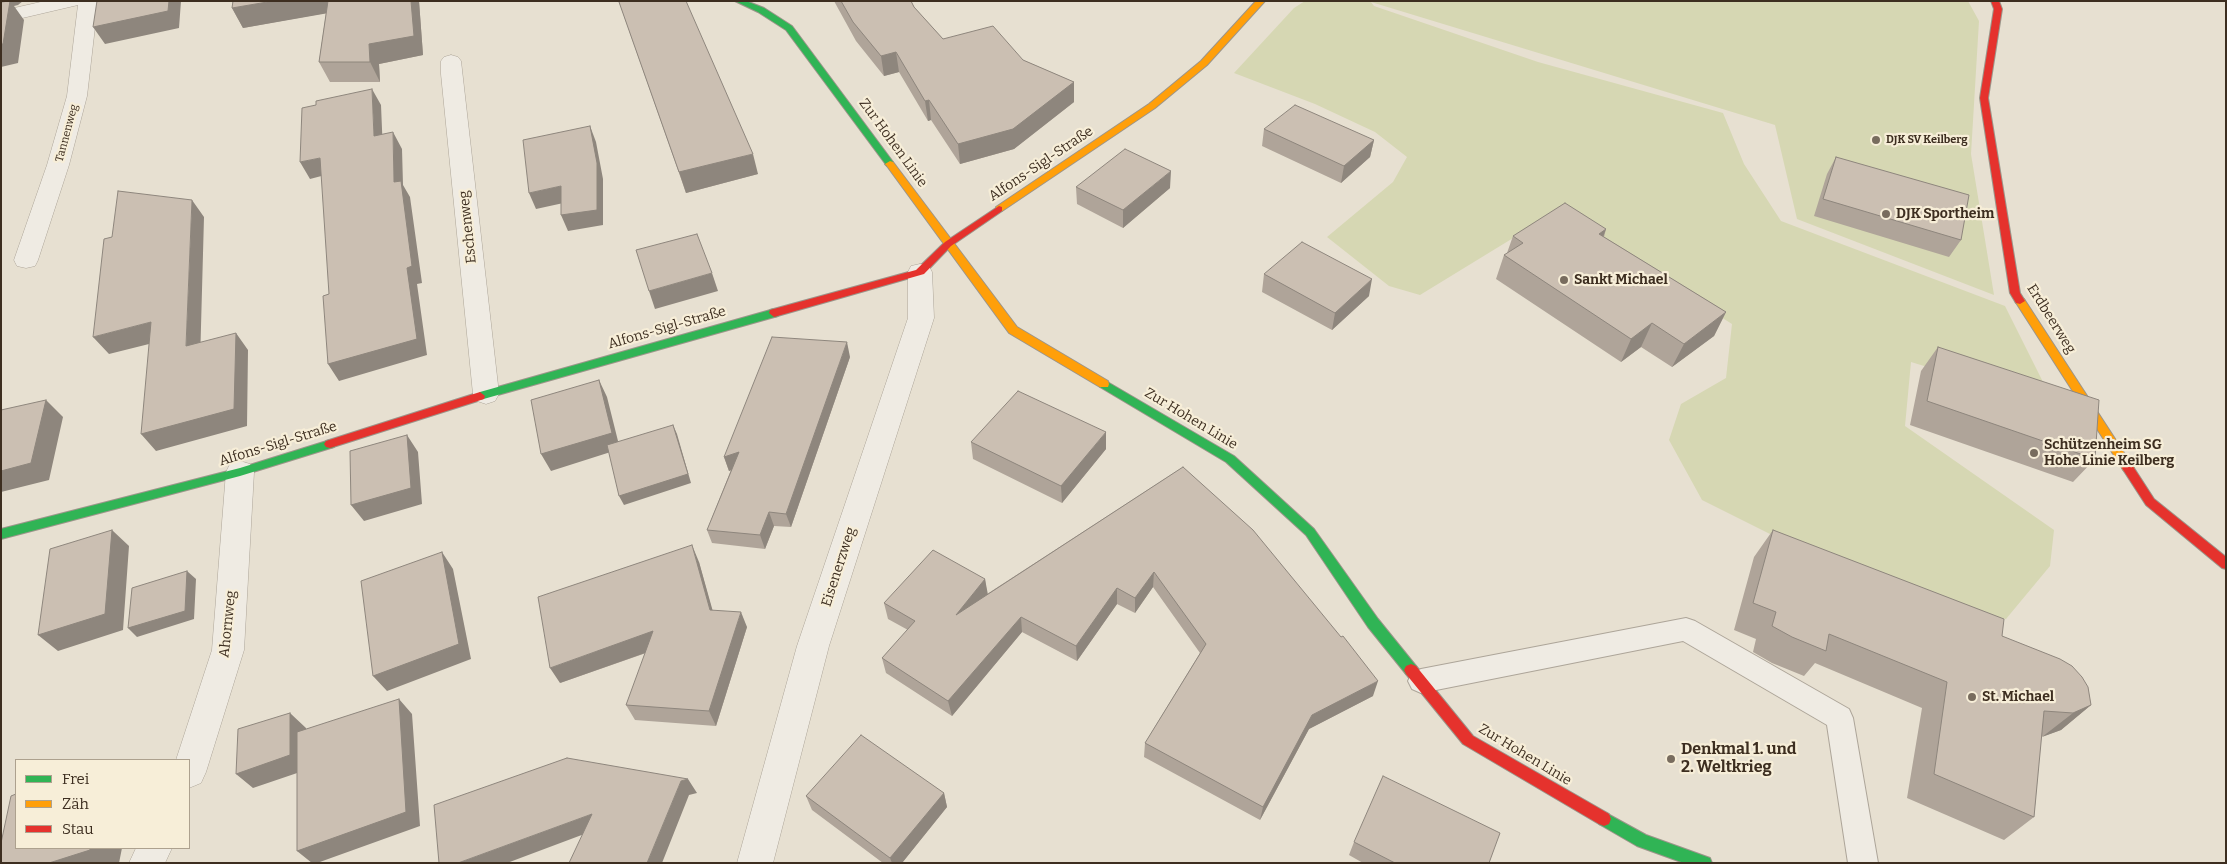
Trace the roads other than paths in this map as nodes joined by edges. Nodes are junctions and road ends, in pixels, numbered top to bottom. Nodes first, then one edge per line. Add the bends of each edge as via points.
1 (72, 1) edge
2 (88, 1) edge
3 (739, 1) edge
4 (1261, 1) edge
5 (1995, 1) edge
6 (1, 17) edge
7 (452, 60) dead end
8 (948, 244) junction
9 (26, 260) dead end
10 (920, 272) junction
11 (486, 394) junction
12 (240, 472) junction
13 (1, 534) edge
14 (2226, 564) edge
15 (1421, 681) junction
16 (190, 769) edge
17 (154, 849) edge
18 (147, 863) edge
19 (755, 863) edge
20 (1705, 863) edge
21 (1863, 863) edge

1 - 6 street
2 - 9 street, Tannenweg via 77,96
3 - 8 street, Zur Hohen Linie via 761,10 789,28
4 - 8 street, Alfons-Sigl-Straße via 1204,63 1147,110
5 - 14 street, Erdbeerweg via 1998,9 1984,98 2015,293 2150,502
7 - 11 street, Eschenweg
8 - 10 street, Alfons-Sigl-Straße
8 - 15 street, Zur Hohen Linie via 1013,330 1230,459 1310,532 1373,623
10 - 11 street, Alfons-Sigl-Straße
10 - 19 street, Eisenerzweg via 921,318 813,646
11 - 12 street, Alfons-Sigl-Straße
12 - 13 street, Alfons-Sigl-Straße
12 - 16 street, Ahornweg via 228,650
15 - 20 street, Zur Hohen Linie via 1468,740 1642,841
15 - 21 lane via 1686,629 1839,718
17 - 18 street

